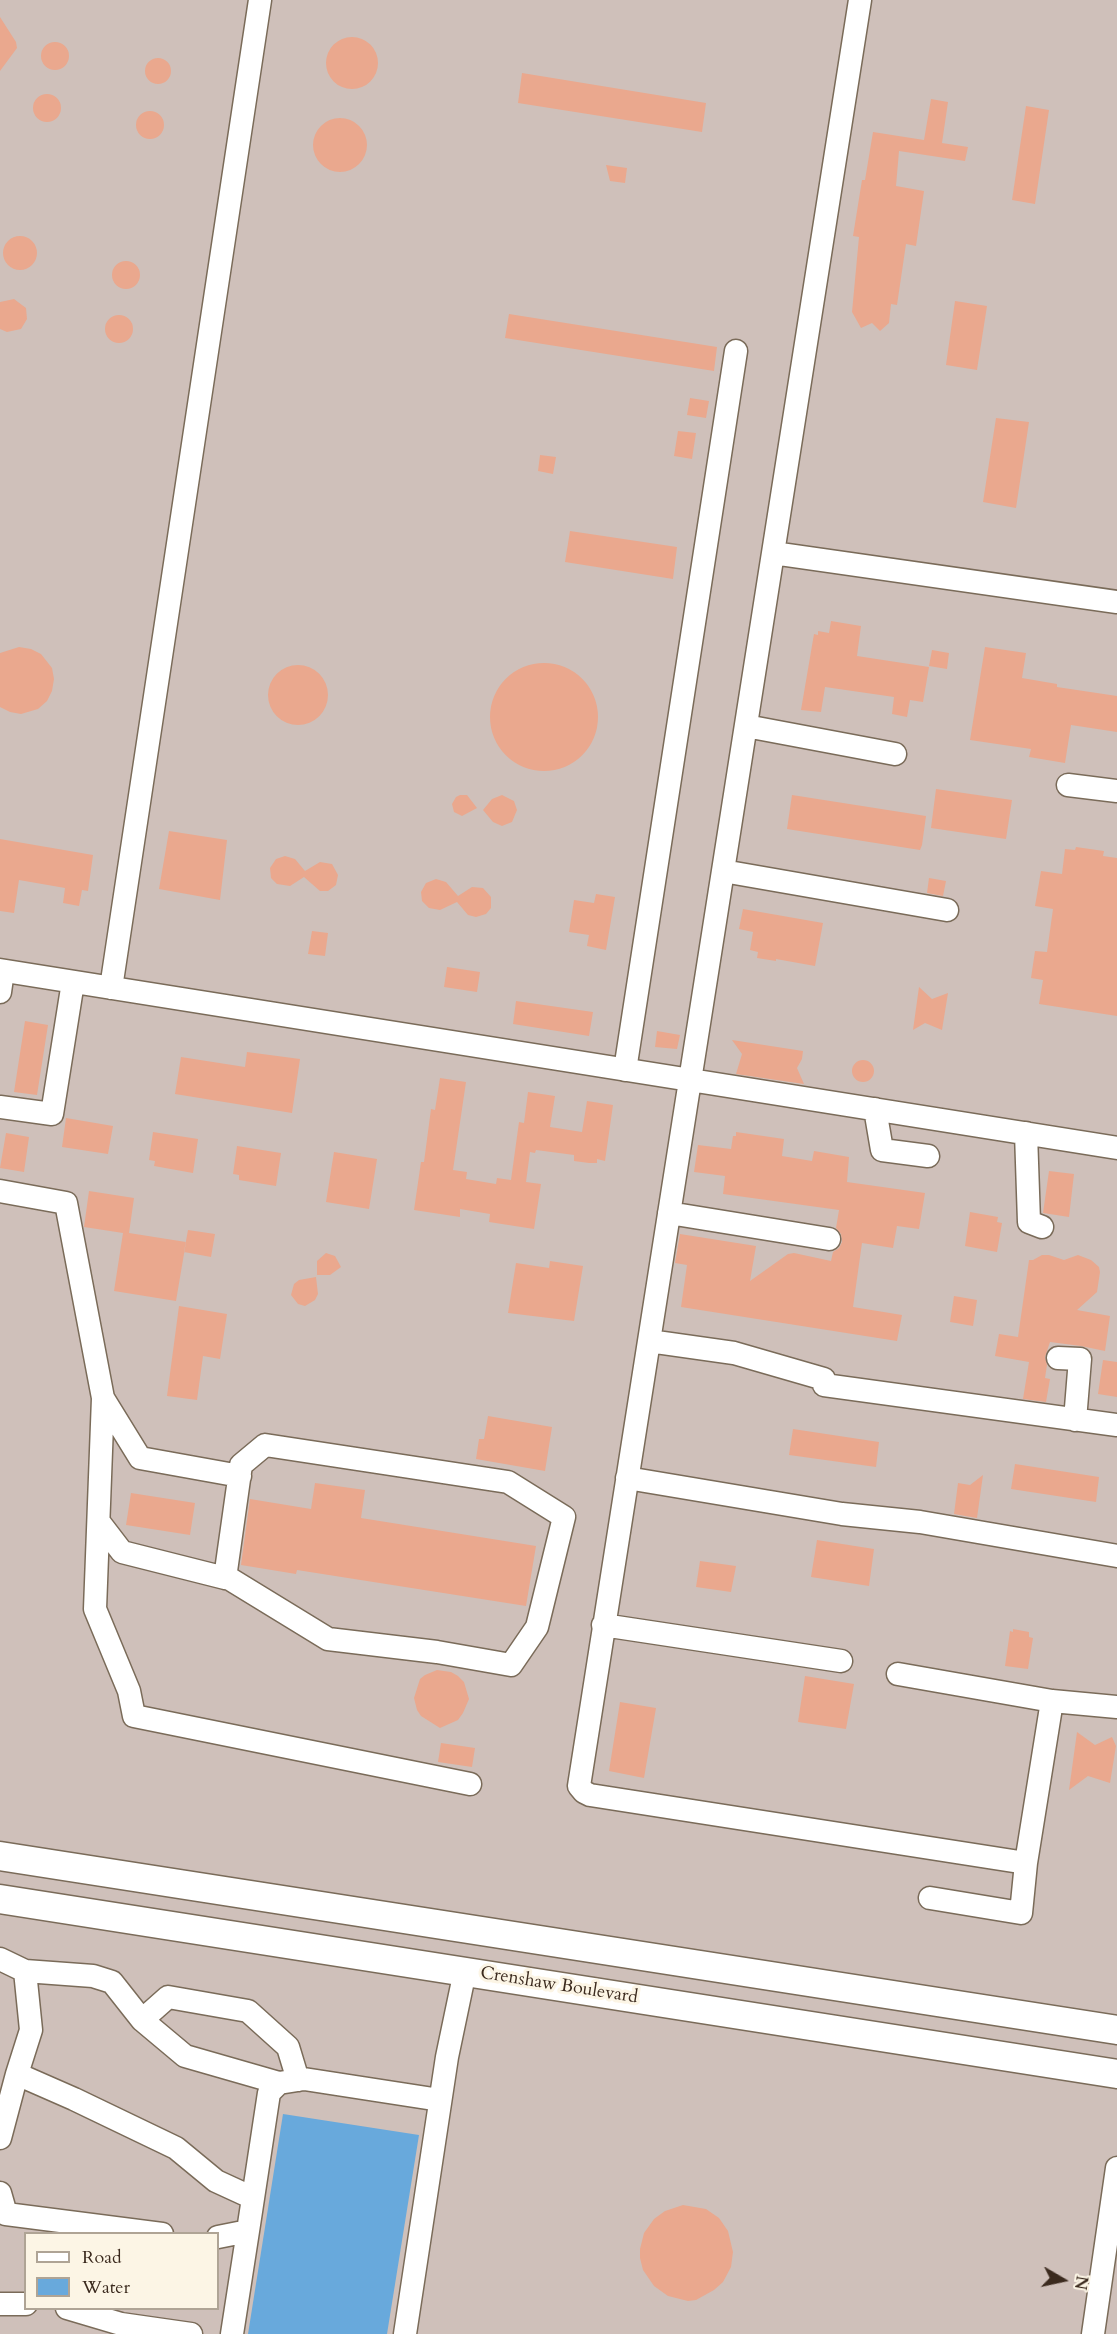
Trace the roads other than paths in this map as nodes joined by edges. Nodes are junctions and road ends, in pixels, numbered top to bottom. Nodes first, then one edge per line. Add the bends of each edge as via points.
1 (260, 0) edge
2 (860, 0) edge
3 (736, 351) dead end
4 (773, 553) junction
5 (1117, 602) edge
6 (746, 726) junction
7 (895, 754) dead end
8 (1068, 785) dead end
9 (1117, 791) edge
10 (723, 872) junction
11 (947, 910) dead end
12 (1, 978) edge
13 (73, 982) junction
14 (111, 988) junction
15 (625, 1070) junction
16 (690, 1080) junction
17 (0, 1107) edge
18 (875, 1109) junction
19 (1026, 1133) junction
20 (1117, 1148) edge
21 (928, 1156) dead end
22 (0, 1191) edge
23 (669, 1213) junction
24 (1042, 1227) dead end
25 (829, 1239) dead end
26 (649, 1341) junction
27 (1058, 1358) dead end
28 (104, 1398) junction
29 (1075, 1420) junction
30 (1117, 1425) edge
31 (240, 1476) junction
32 (627, 1478) junction
33 (99, 1522) junction
34 (1117, 1556) edge
35 (225, 1578) junction
36 (603, 1625) junction
37 (841, 1661) dead end
38 (898, 1674) dead end
39 (1052, 1701) junction
40 (1117, 1707) edge
41 (470, 1785) dead end
42 (0, 1856) edge
43 (1026, 1863) junction
44 (930, 1898) dead end
45 (0, 1899) edge
46 (0, 1959) edge
47 (25, 1971) junction
48 (465, 1971) junction
49 (142, 2020) junction
50 (1117, 2030) edge
51 (18, 2074) junction
52 (1117, 2074) edge
53 (289, 2081) junction
54 (440, 2100) junction
55 (0, 2138) edge
56 (1117, 2168) edge
57 (0, 2193) edge
58 (253, 2198) junction
59 (248, 2231) junction
60 (146, 2232) edge
61 (219, 2237) edge
62 (0, 2304) edge
63 (24, 2304) edge
64 (74, 2310) edge
65 (191, 2334) edge
66 (232, 2334) edge
67 (405, 2334) edge
68 (1093, 2334) edge

1 - 14 lane
2 - 4 lane
3 - 15 lane
4 - 5 lane
4 - 6 lane
6 - 7 lane
6 - 10 lane
8 - 9 lane
10 - 11 lane
10 - 16 lane
12 - 13 lane
13 - 14 lane
13 - 17 lane via 52,1114
14 - 15 lane
15 - 16 lane
16 - 18 lane
16 - 23 lane
18 - 19 lane
18 - 21 lane via 882,1150
19 - 20 lane
19 - 24 lane via 1029,1222
22 - 28 lane via 66,1203
23 - 25 lane
23 - 26 lane
26 - 29 lane via 734,1353 824,1379 824,1385
26 - 32 lane
27 - 29 lane via 1080,1359
28 - 31 lane via 140,1458
28 - 33 lane
29 - 30 lane
31 - 35 lane
31 - 35 lane via 241,1465 265,1445 508,1482 564,1517 537,1627 511,1665 328,1639
32 - 34 lane
32 - 36 lane
33 - 35 lane via 122,1552
33 - 41 lane via 95,1609 129,1691 134,1716
36 - 37 lane
36 - 43 lane via 579,1778 579,1786 590,1796
38 - 39 lane
39 - 40 lane
39 - 43 lane
42 - 50 main road
43 - 44 lane via 1021,1913
45 - 48 main road, Crenshaw Boulevard
46 - 47 lane
47 - 49 lane via 93,1976 112,1982
47 - 51 lane via 32,2030
48 - 52 main road, Crenshaw Boulevard
48 - 54 lane
49 - 53 lane via 184,2056
49 - 53 lane via 168,1997 248,2011 288,2047
51 - 55 lane
51 - 58 lane via 176,2148 216,2181
53 - 54 lane via 304,2079
53 - 58 lane via 269,2093
54 - 67 lane
56 - 68 lane
57 - 60 lane via 6,2214
58 - 59 lane
59 - 61 lane
59 - 66 lane
62 - 63 lane
64 - 65 lane via 121,2324

